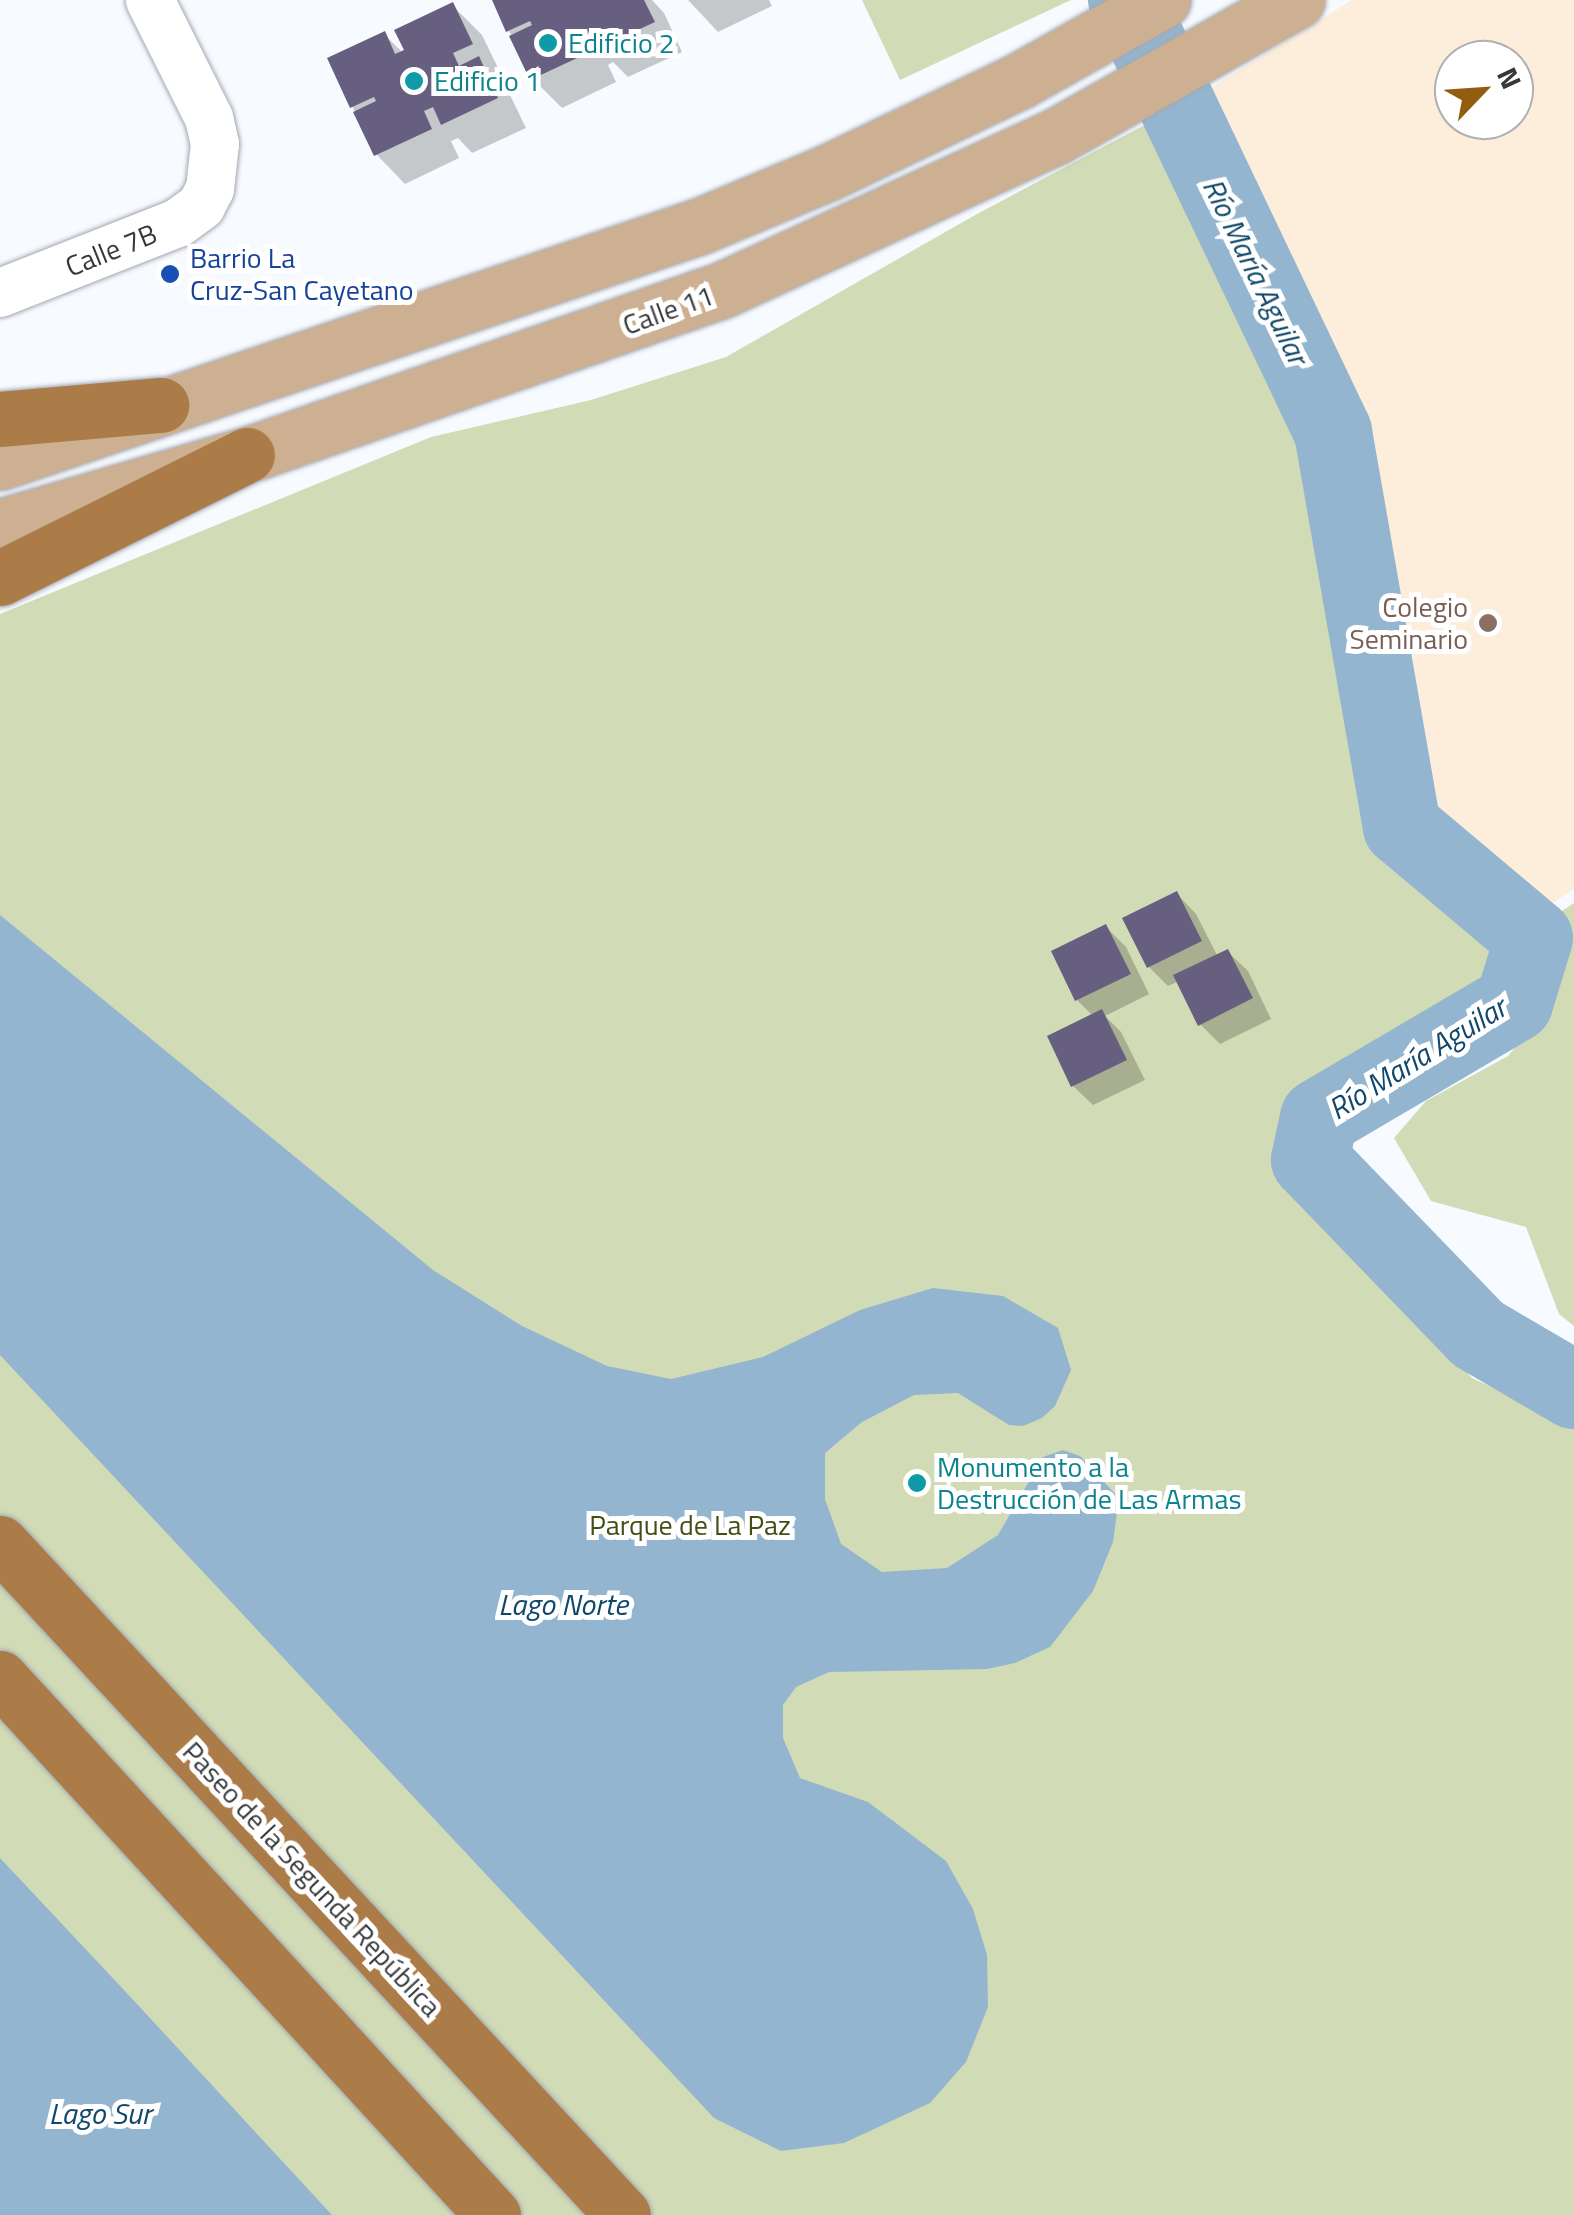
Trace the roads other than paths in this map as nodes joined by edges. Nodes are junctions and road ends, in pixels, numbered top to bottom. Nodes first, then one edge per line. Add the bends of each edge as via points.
1 (150, 0) edge
2 (1164, 0) edge
3 (1280, 10) edge
4 (0, 292) edge
5 (161, 405) junction
6 (0, 419) edge
7 (247, 456) junction
8 (0, 462) edge
9 (0, 527) edge
10 (0, 578) edge
11 (0, 1543) edge
12 (0, 1678) edge
13 (493, 2215) edge
14 (623, 2215) edge

1 - 4 street, Calle 7B via 209,118 216,144 210,189 178,223
2 - 5 main road via 1019,81 700,226
3 - 7 main road, Calle 11 via 1054,137 722,290
5 - 6 highway
5 - 8 main road
7 - 9 main road, Calle 11
7 - 10 highway
11 - 14 highway, Paseo de la Segunda República
12 - 13 highway

